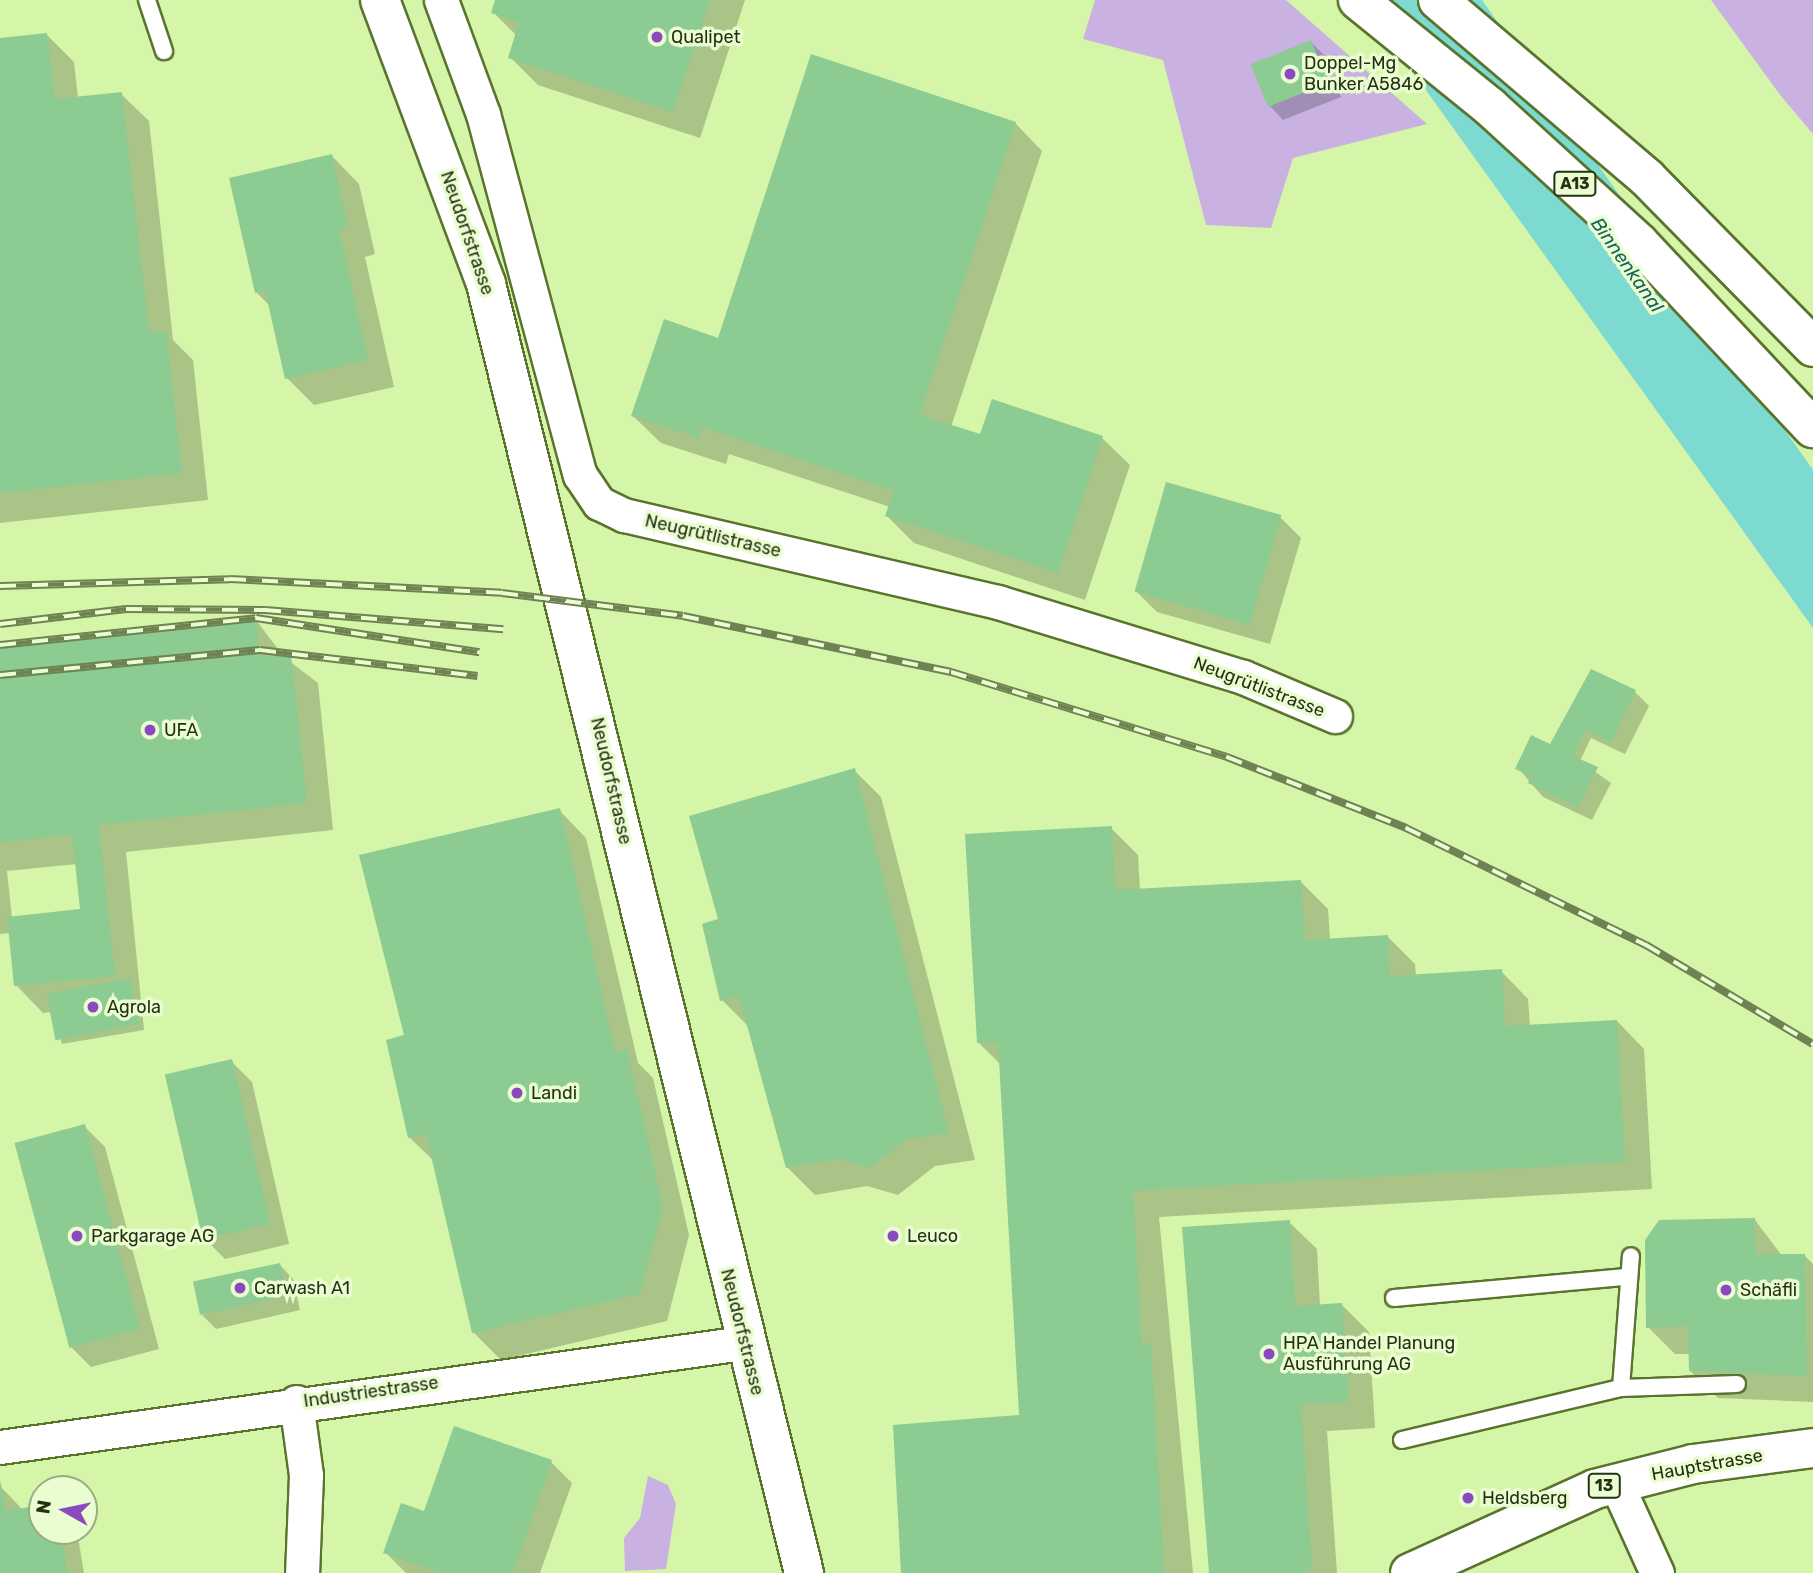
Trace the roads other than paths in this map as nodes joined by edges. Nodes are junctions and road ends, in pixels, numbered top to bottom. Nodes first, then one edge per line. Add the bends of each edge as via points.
1 (147, 0) edge
2 (380, 0) edge
3 (441, 0) edge
4 (1358, 0) edge
5 (1438, 0) edge
6 (164, 51) dead end
7 (1813, 347) edge
8 (1813, 428) edge
9 (1335, 716) dead end
10 (1631, 1256) dead end
11 (1626, 1277) junction
12 (1394, 1298) dead end
13 (743, 1343) junction
14 (1737, 1384) dead end
15 (1621, 1388) junction
16 (296, 1402) junction
17 (1402, 1440) dead end
18 (0, 1447) edge
19 (1813, 1448) edge
20 (1616, 1483) junction
21 (302, 1573) edge
22 (804, 1573) edge
23 (1410, 1573) edge
24 (1657, 1573) edge

1 - 6 lane
2 - 13 main road, Neudorfstrasse via 486,284 600,730
3 - 9 street, Neugrütlistrasse via 483,114 580,475 599,503 624,515 998,602 1243,677
4 - 8 main road, A13 via 1489,106 1639,243
5 - 7 main road via 1647,177
10 - 11 lane
11 - 12 lane
11 - 15 lane
13 - 16 street, Industriestrasse
13 - 22 main road, Neudorfstrasse
14 - 15 lane
15 - 17 lane
16 - 18 street, Industriestrasse
16 - 21 street via 306,1475
19 - 20 main road, Hauptstrasse / 13
20 - 23 main road, Hauptstrasse / 13 via 1531,1513
20 - 24 street

